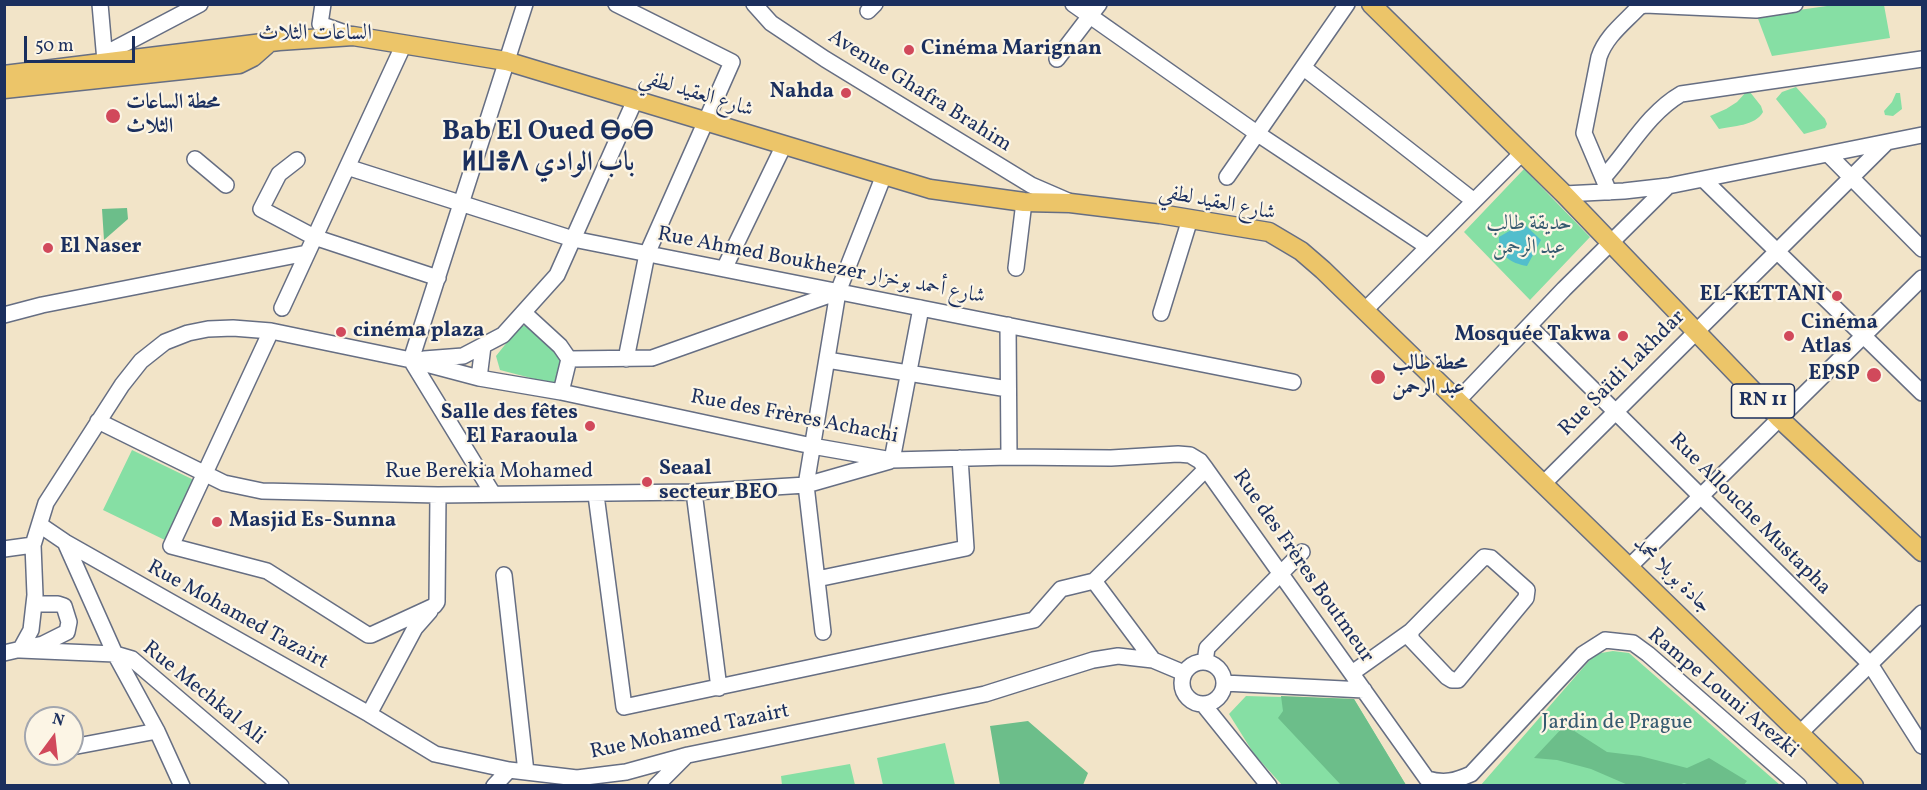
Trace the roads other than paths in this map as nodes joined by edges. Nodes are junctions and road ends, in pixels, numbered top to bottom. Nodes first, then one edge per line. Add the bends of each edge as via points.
1 (100, 4) edge
2 (200, 4) edge
3 (323, 4) edge
4 (525, 4) edge
5 (616, 4) edge
6 (754, 4) edge
7 (1073, 4) edge
8 (1347, 4) edge
9 (1371, 4) edge
10 (1794, 4) edge
11 (1094, 10) edge
12 (320, 30) junction
13 (270, 42) junction
14 (404, 44) junction
15 (105, 59) junction
16 (1057, 59) dead end
17 (1923, 59) edge
18 (506, 61) junction
19 (1304, 68) junction
20 (4, 75) edge
21 (4, 89) edge
22 (635, 100) junction
23 (706, 121) junction
24 (1258, 134) junction
25 (1923, 135) edge
26 (1886, 142) junction
27 (784, 145) junction
28 (1522, 153) junction
29 (1828, 154) junction
30 (195, 159) dead end
31 (297, 160) dead end
32 (347, 167) junction
33 (884, 175) junction
34 (1227, 177) dead end
35 (1851, 177) junction
36 (1703, 179) junction
37 (226, 185) dead end
38 (1606, 185) junction
39 (1668, 186) junction
40 (1564, 194) junction
41 (1474, 201) junction
42 (1024, 202) junction
43 (461, 203) junction
44 (1071, 203) junction
45 (1190, 219) junction
46 (314, 237) junction
47 (573, 239) junction
48 (1611, 243) junction
49 (1428, 247) junction
50 (1923, 249) edge
51 (1776, 251) junction
52 (307, 253) junction
53 (647, 254) junction
54 (1016, 268) dead end
55 (724, 269) junction
56 (438, 278) junction
57 (1923, 278) edge
58 (838, 292) junction
59 (282, 308) dead end
60 (921, 308) junction
61 (1364, 310) junction
62 (524, 313) junction
63 (1161, 313) dead end
64 (7, 314) edge
65 (1008, 325) junction
66 (1529, 326) junction
67 (271, 331) junction
68 (1696, 331) junction
69 (1864, 336) junction
70 (483, 346) junction
71 (627, 358) junction
72 (569, 359) junction
73 (411, 360) junction
74 (827, 360) junction
75 (909, 374) junction
76 (479, 378) junction
77 (1293, 382) dead end
78 (1008, 389) junction
79 (561, 392) junction
80 (1923, 393) edge
81 (1456, 399) junction
82 (1615, 412) junction
83 (1780, 418) junction
84 (98, 421) junction
85 (813, 446) junction
86 (1009, 457) junction
87 (960, 458) junction
88 (892, 460) junction
89 (1206, 469) junction
90 (205, 474) junction
91 (1544, 484) junction
92 (806, 485) junction
93 (694, 492) junction
94 (493, 494) junction
95 (438, 495) junction
96 (596, 495) junction
97 (1700, 496) junction
98 (40, 525) junction
99 (65, 542) junction
100 (33, 545) junction
101 (4, 549) edge
102 (1302, 552) dead end
103 (1923, 552) edge
104 (1629, 567) junction
105 (1281, 573) junction
106 (504, 575) dead end
107 (817, 579) junction
108 (1094, 581) junction
109 (34, 604) junction
110 (434, 606) junction
111 (1923, 613) edge
112 (1411, 631) junction
113 (823, 632) dead end
114 (20, 650) junction
115 (4, 653) edge
116 (115, 654) junction
117 (1153, 660) junction
118 (1205, 662) junction
119 (1870, 664) junction
120 (1184, 673) junction
121 (1352, 673) junction
122 (1224, 683) junction
123 (719, 688) junction
124 (1364, 690) junction
125 (1203, 704) junction
126 (369, 714) junction
127 (157, 730) junction
128 (1800, 732) junction
129 (84, 745) edge
130 (1923, 746) edge
131 (688, 755) junction
132 (509, 770) junction
133 (526, 772) junction
134 (182, 786) edge
135 (281, 786) edge
136 (494, 786) edge
137 (656, 786) edge
138 (1269, 786) edge
139 (1799, 786) edge
140 (1854, 786) edge

1 - 15 street
2 - 15 street
3 - 12 street
4 - 18 street
5 - 23 street via 732,62
6 - 44 street, Avenue Ghafra Brahim via 771,23 825,59 1031,185
7 - 11 street
8 - 19 street
9 - 28 main road, RN 11
10 - 38 street via 1756,10 1639,7 1602,48 1584,133
11 - 16 street
11 - 24 street
12 - 13 main road via 294,40
12 - 14 main road, شارع العقيد لطفي
13 - 15 main road
13 - 21 main road via 239,64
14 - 18 main road, شارع العقيد لطفي
14 - 32 street
15 - 20 main road
17 - 38 street via 1681,94 1661,109
18 - 22 main road, شارع العقيد لطفي
18 - 43 street
19 - 24 street
19 - 41 street
22 - 23 main road, شارع العقيد لطفي
22 - 47 street
23 - 27 main road, شارع العقيد لطفي
23 - 53 street
24 - 34 street
24 - 49 street
25 - 26 street
26 - 29 street
26 - 35 street, Rue Saïdi Lakhdar
27 - 33 main road, شارع العقيد لطفي
27 - 55 street
28 - 40 main road, RN 11
28 - 41 street
29 - 35 street
29 - 36 street
30 - 37 street
31 - 46 street via 279,174 261,209
32 - 43 street, Rue Ahmed Boukhezer شارع أحمد بوخزار
32 - 46 street
33 - 42 main road, شارع العقيد لطفي via 930,189
33 - 58 street
35 - 50 street
35 - 51 street, Rue Saïdi Lakhdar
36 - 39 street
36 - 51 street
38 - 39 street
38 - 40 street
39 - 48 street
40 - 48 main road, RN 11
41 - 49 street
42 - 44 main road, شارع العقيد لطفي
42 - 54 street
43 - 47 street, Rue Ahmed Boukhezer شارع أحمد بوخزار
43 - 56 street
44 - 45 main road, شارع العقيد لطفي
45 - 61 main road, شارع العقيد لطفي via 1269,232 1306,255
45 - 63 street
46 - 52 street
46 - 56 street
47 - 53 street, Rue Ahmed Boukhezer شارع أحمد بوخزار
47 - 62 street via 557,275
48 - 66 street
48 - 68 main road, RN 11
49 - 61 street
51 - 68 street, Rue Saïdi Lakhdar
51 - 69 street
52 - 59 street
52 - 64 street
53 - 55 street, Rue Ahmed Boukhezer شارع أحمد بوخزار
53 - 71 street
55 - 58 street, Rue Ahmed Boukhezer شارع أحمد بوخزار
56 - 73 street
57 - 69 street
58 - 60 street, Rue Ahmed Boukhezer شارع أحمد بوخزار
58 - 71 street via 652,358
58 - 74 street
60 - 65 street, Rue Ahmed Boukhezer شارع أحمد بوخزار
60 - 75 street
61 - 81 main road, شارع العقيد لطفي
62 - 70 street via 503,335
62 - 72 street
65 - 77 street, Rue Ahmed Boukhezer شارع أحمد بوخزار
65 - 78 street
66 - 81 street
66 - 82 street, Rue Allouche Mustapha
67 - 73 street
67 - 84 street via 208,329 165,342 141,361
67 - 90 street
68 - 82 street, Rue Saïdi Lakhdar
68 - 83 main road, RN 11
69 - 80 street
69 - 83 street
70 - 73 street via 463,356
70 - 76 street
71 - 72 street
72 - 79 street
73 - 76 street, Rue des Frères Achachi
73 - 94 street
74 - 75 street
74 - 85 street
75 - 78 street
75 - 88 street
76 - 79 street, Rue des Frères Achachi
78 - 86 street
79 - 85 street, Rue des Frères Achachi
81 - 91 main road, جادة بوبلا محمد
82 - 91 street, Rue Saïdi Lakhdar
82 - 97 street, Rue Allouche Mustapha
83 - 97 street
83 - 103 main road, RN 11
84 - 90 street, Rue Berekia Mohamed
84 - 98 street via 46,503
85 - 88 street, Rue des Frères Achachi
85 - 92 street
86 - 87 street, Rue des Frères Achachi
86 - 89 street, Rue des Frères Achachi via 1178,454 1190,455
87 - 88 street, Rue des Frères Achachi
87 - 107 street via 966,548
88 - 92 street, Rue Berekia Mohamed
89 - 105 street, Rue des Frères Boutmeur
89 - 108 street
90 - 95 street, Rue Berekia Mohamed via 224,483 262,491
90 - 110 street via 171,546 267,571 371,636
91 - 104 main road, جادة بوبلا محمد
92 - 93 street, Rue Berekia Mohamed
92 - 107 street
93 - 96 street, Rue Berekia Mohamed
93 - 123 street
94 - 95 street, Rue Berekia Mohamed
94 - 96 street, Rue Berekia Mohamed
95 - 110 street
96 - 123 street via 624,707
97 - 104 street
97 - 119 street, Rue Allouche Mustapha
98 - 99 street, Rue Mohamed Tazairt
98 - 100 street
99 - 116 street
99 - 126 street, Rue Mohamed Tazairt
100 - 101 street
100 - 109 street
102 - 105 street
104 - 128 main road, جادة بوبلا محمد
105 - 118 street via 1207,648
105 - 121 street, Rue des Frères Boutmeur
106 - 133 street
107 - 113 street
108 - 117 street
108 - 123 street via 1061,589 1034,620
109 - 114 street via 31,630
109 - 114 street via 64,606 68,632
110 - 126 street via 415,628
111 - 119 street
112 - 112 street via 1484,557 1491,558 1527,590 1526,598 1458,680 1447,677 1411,639
112 - 121 street
114 - 115 street
114 - 116 street, Rue Mechkal Ali
116 - 127 street
116 - 135 street, Rue Mechkal Ali via 132,659
117 - 120 street, Rue Mohamed Tazairt
117 - 131 street, Rue Mohamed Tazairt via 1118,656 1093,660 985,694
118 - 120 street via 1190,666
118 - 122 street via 1216,666
119 - 128 street
119 - 130 street, Rue Allouche Mustapha
120 - 125 street via 1184,693
121 - 124 street, Rue des Frères Boutmeur
122 - 124 street
122 - 125 street via 1217,698
124 - 139 street, Rampe Louni Arezki via 1427,779 1454,782 1472,774 1583,654 1605,640 1633,643
125 - 138 street
126 - 132 street, Rue Mohamed Tazairt via 435,754
127 - 129 street
127 - 134 street
128 - 140 main road, جادة بوبلا محمد
131 - 133 street, Rue Mohamed Tazairt via 626,772 577,778
131 - 137 street
132 - 133 street, Rue Mohamed Tazairt
132 - 136 street

